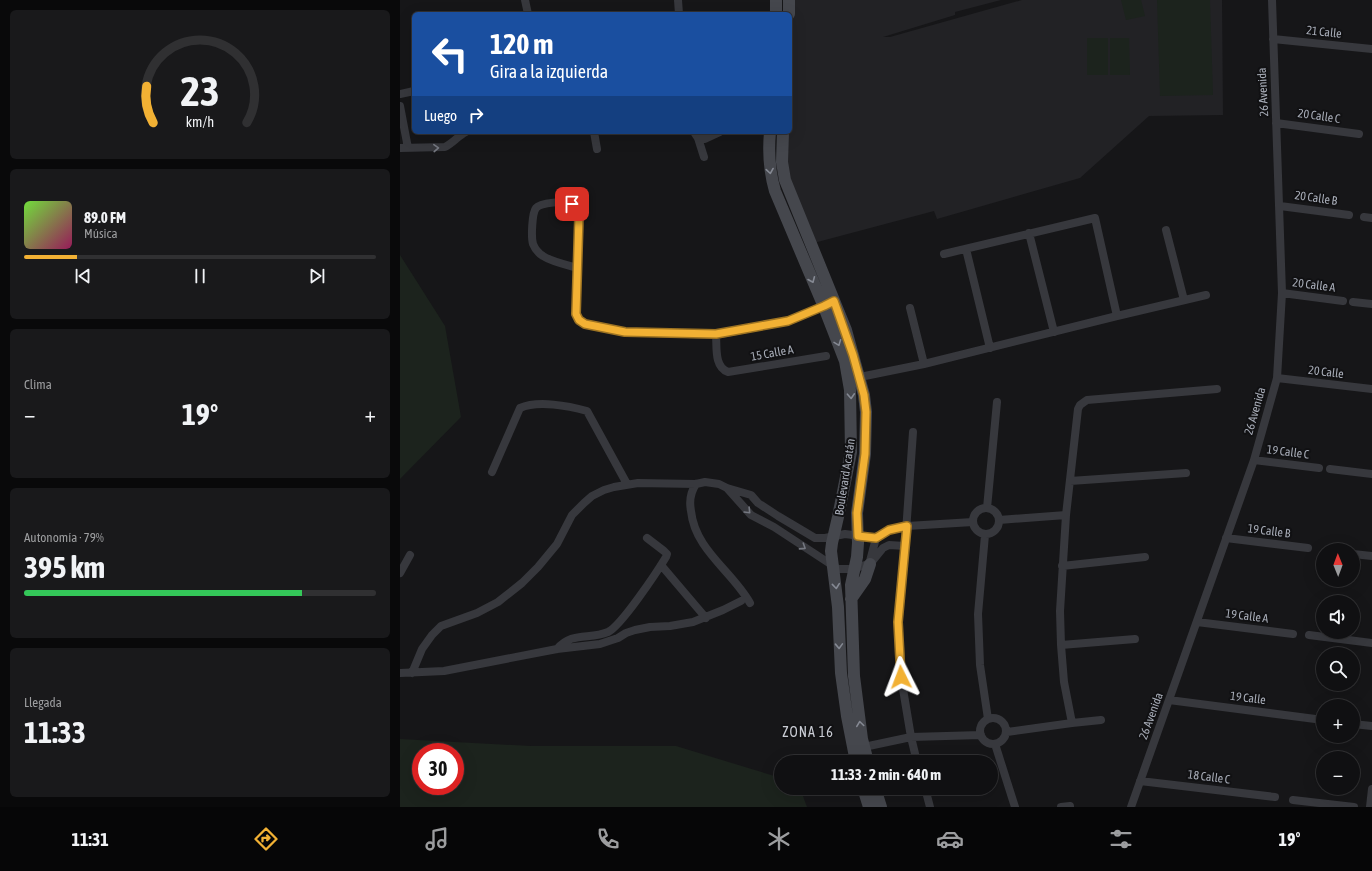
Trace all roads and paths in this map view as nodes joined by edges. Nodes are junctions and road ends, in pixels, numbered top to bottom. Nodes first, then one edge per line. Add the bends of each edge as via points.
1 (525, 0) edge
2 (678, 0) edge
3 (776, 0) edge
4 (789, 0) edge
5 (1272, 0) edge
6 (528, 12) edge
7 (679, 12) edge
8 (776, 12) edge
9 (789, 12) edge
10 (1273, 39) junction
11 (1372, 49) edge
12 (412, 91) edge
13 (400, 94) edge
14 (400, 106) edge
15 (1276, 123) junction
16 (462, 134) edge
17 (594, 134) edge
18 (716, 134) edge
19 (770, 134) edge
20 (783, 134) edge
21 (1359, 134) dead end
22 (696, 135) edge
23 (404, 148) edge
24 (597, 149) dead end
25 (704, 157) dead end
26 (1280, 206) junction
27 (1349, 215) dead end
28 (1166, 230) dead end
29 (1029, 233) junction
30 (966, 249) junction
31 (944, 254) dead end
32 (578, 268) junction
33 (1282, 293) junction
34 (1206, 295) dead end
35 (1184, 300) junction
36 (1343, 301) dead end
37 (1353, 302) dead end
38 (829, 304) junction
39 (1372, 304) edge
40 (910, 308) dead end
41 (1118, 316) junction
42 (1054, 332) junction
43 (716, 334) junction
44 (990, 348) junction
45 (826, 356) dead end
46 (924, 364) junction
47 (854, 378) junction
48 (1277, 378) junction
49 (1217, 389) dead end
50 (1372, 389) edge
51 (997, 402) dead end
52 (913, 432) dead end
53 (1254, 460) junction
54 (1319, 468) dead end
55 (1330, 469) dead end
56 (492, 472) dead end
57 (1186, 473) dead end
58 (1372, 474) edge
59 (1070, 481) junction
60 (627, 484) junction
61 (696, 484) junction
62 (727, 488) junction
63 (987, 508) junction
64 (1066, 515) junction
65 (999, 520) junction
66 (973, 522) junction
67 (907, 526) junction
68 (985, 535) junction
69 (834, 536) junction
70 (858, 536) junction
71 (647, 538) dead end
72 (876, 538) junction
73 (1226, 538) junction
74 (905, 546) junction
75 (1308, 548) dead end
76 (410, 555) dead end
77 (1360, 555) edge
78 (1372, 556) edge
79 (1145, 557) dead end
80 (870, 564) junction
81 (661, 565) junction
82 (833, 566) junction
83 (1062, 566) junction
84 (854, 569) junction
85 (400, 573) edge
86 (851, 599) junction
87 (741, 601) dead end
88 (750, 603) dead end
89 (706, 618) junction
90 (1197, 622) junction
91 (619, 623) junction
92 (626, 633) junction
93 (1293, 634) dead end
94 (1309, 636) dead end
95 (1135, 638) dead end
96 (1372, 643) edge
97 (1061, 645) junction
98 (557, 649) junction
99 (400, 673) edge
100 (412, 673) junction
101 (1170, 700) junction
102 (988, 719) junction
103 (1316, 719) edge
104 (1102, 720) dead end
105 (1072, 723) junction
106 (1360, 725) edge
107 (1372, 726) edge
108 (1006, 732) junction
109 (981, 735) junction
110 (911, 737) junction
111 (995, 744) junction
112 (864, 747) junction
113 (855, 755) edge
114 (866, 755) edge
115 (916, 755) edge
116 (1140, 781) junction
117 (1372, 789) edge
118 (865, 795) edge
119 (877, 795) edge
120 (927, 795) edge
121 (1275, 798) dead end
122 (1293, 800) dead end
123 (1070, 806) edge
124 (869, 807) edge
125 (881, 807) edge
126 (930, 807) edge
127 (1014, 807) edge
128 (1061, 807) edge
129 (1130, 807) edge
130 (1354, 807) edge
131 (1370, 807) edge

1 - 6 street
2 - 7 street
3 - 8 main road
4 - 9 main road
5 - 10 street, 26 Avenida
10 - 11 street, 21 Calle
10 - 15 street, 26 Avenida
12 - 13 street
14 - 23 street
15 - 21 street, 20 Calle C
15 - 26 street, 26 Avenida
23 -> 16 street via 445,147
17 - 24 street
18 - 22 street via 705,139
19 -> 38 main road, Boulevard Acatán via 768,154 775,191
20 - 38 main road, Boulevard Acatán via 782,162 785,180 812,250
22 - 25 street
26 - 27 street, 20 Calle B
26 - 33 street, 26 Avenida
28 - 35 street
29 - 30 street
29 - 41 street via 1095,218
29 - 42 street
30 - 31 street
30 - 44 street
32 - 32 street via 579,216 576,208 569,202 543,203 533,214 533,242 538,252 544,257
32 - 43 street via 576,314 585,324 625,332
33 - 36 street, 20 Calle A
33 - 48 street, 26 Avenida
34 - 35 street
35 - 41 street
37 - 39 street
38 - 43 street via 788,321
38 - 47 main road, Boulevard Acatán via 846,330
40 - 46 street
41 - 42 street
42 - 44 street
43 - 45 street, 15 Calle A via 718,364 722,369 731,372
44 - 46 street
46 - 47 street
47 -> 69 main road, Boulevard Acatán via 850,390 851,452
47 - 70 main road, Boulevard Acatán via 864,395 866,412 865,454 857,513
48 - 50 street, 20 Calle
48 - 53 street, 26 Avenida
49 - 59 street via 1087,400 1076,412
51 - 63 street
52 - 67 street
53 - 54 street, 19 Calle C
53 - 73 street, 26 Avenida
55 - 58 street
56 - 60 street via 520,408 528,404 557,405 588,411
57 - 59 street
59 - 64 street
60 - 61 street
60 - 100 street via 604,490 584,503 572,515 557,544 538,567 498,602 441,626 422,649
61 - 62 street via 705,482
61 - 88 street via 691,491 690,502 692,521 699,537
62 - 69 street via 751,495 758,503 816,538
62 -> 82 street via 751,515
63 - 65 street via 994,511
63 - 66 street via 978,510
64 - 65 street
64 - 83 street
65 - 68 street via 994,532
66 - 67 street
66 - 68 street via 975,529
67 - 72 street via 889,530
67 - 74 street
68 - 102 street via 978,614 980,665
69 - 70 street
69 - 82 main road, Boulevard Acatán via 831,547
70 - 72 street
70 - 84 main road, Boulevard Acatán
71 - 81 street via 666,554
72 - 80 street
73 - 75 street, 19 Calle B
73 - 90 street, 26 Avenida
74 - 80 street via 889,545 883,548
74 - 110 street via 898,622 901,677
76 - 85 street
77 - 78 street
79 - 83 street
80 - 84 street
80 - 86 main road via 865,579
81 - 89 street
81 - 91 street
82 - 84 street via 841,570
82 -> 113 main road, Boulevard Acatán via 841,673
83 - 97 street
84 - 86 main road, Boulevard Acatán
112 -> 86 main road, Boulevard Acatán via 854,676
87 - 89 street
89 - 92 street via 686,624 650,627
90 - 93 street, 19 Calle A
90 - 101 street, 26 Avenida
91 - 92 street
91 - 98 street via 608,632 568,639
92 - 98 street via 600,644
94 - 96 street
95 - 97 street
97 - 105 street via 1064,682
98 - 100 street via 444,671
99 - 100 street
101 - 103 street, 19 Calle
101 - 116 street, 26 Avenida
102 - 108 street via 1001,720
102 - 109 street via 982,724
104 - 105 street
105 - 108 street
106 - 107 street
108 - 111 street via 1002,742
109 - 110 street
109 - 111 street via 984,741
110 - 112 street
110 - 115 street
111 - 127 street
112 - 114 main road, Boulevard Acatán
116 - 121 street, 18 Calle C
116 - 129 street, 26 Avenida
117 - 131 street
118 - 124 main road
119 - 125 main road
120 - 126 street
122 - 130 street
123 - 128 street

